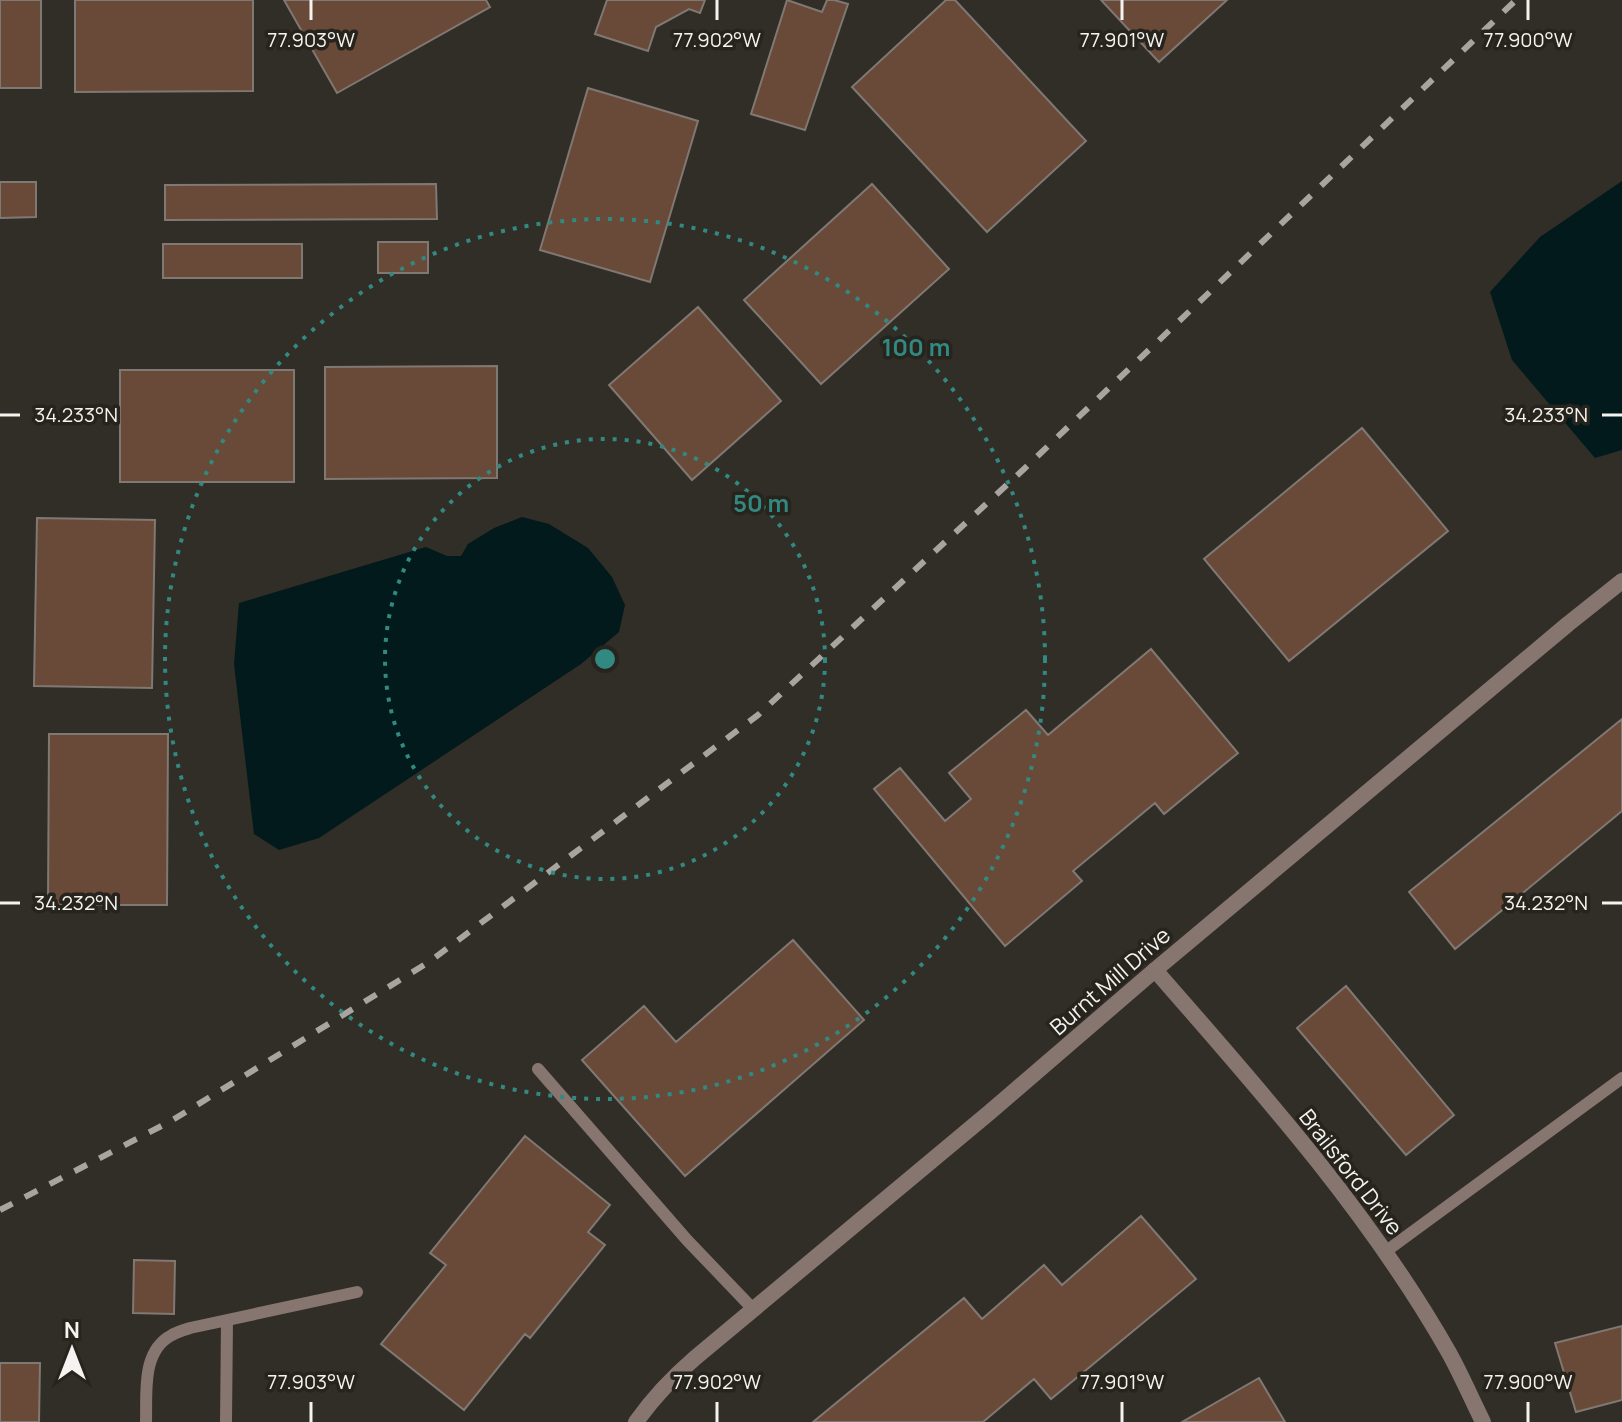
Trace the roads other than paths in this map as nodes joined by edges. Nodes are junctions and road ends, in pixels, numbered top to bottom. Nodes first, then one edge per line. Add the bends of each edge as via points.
1 (1622, 581) edge
2 (1155, 970) junction
3 (538, 1069) dead end
4 (1622, 1078) edge
5 (1385, 1252) junction
6 (357, 1292) dead end
7 (754, 1310) junction
8 (227, 1320) junction
9 (146, 1422) edge
10 (226, 1422) edge
11 (636, 1422) edge
12 (1483, 1422) edge

1 - 2 street, Burnt Mill Drive
2 - 5 street, Brailsford Drive via 1228,1052
2 - 7 street, Burnt Mill Drive
3 - 7 lane
4 - 5 lane
5 - 12 street, Brailsford Drive via 1449,1353
6 - 8 lane
7 - 11 street, Burnt Mill Drive via 675,1376
8 - 9 lane via 169,1336 157,1349 147,1377
8 - 10 lane

